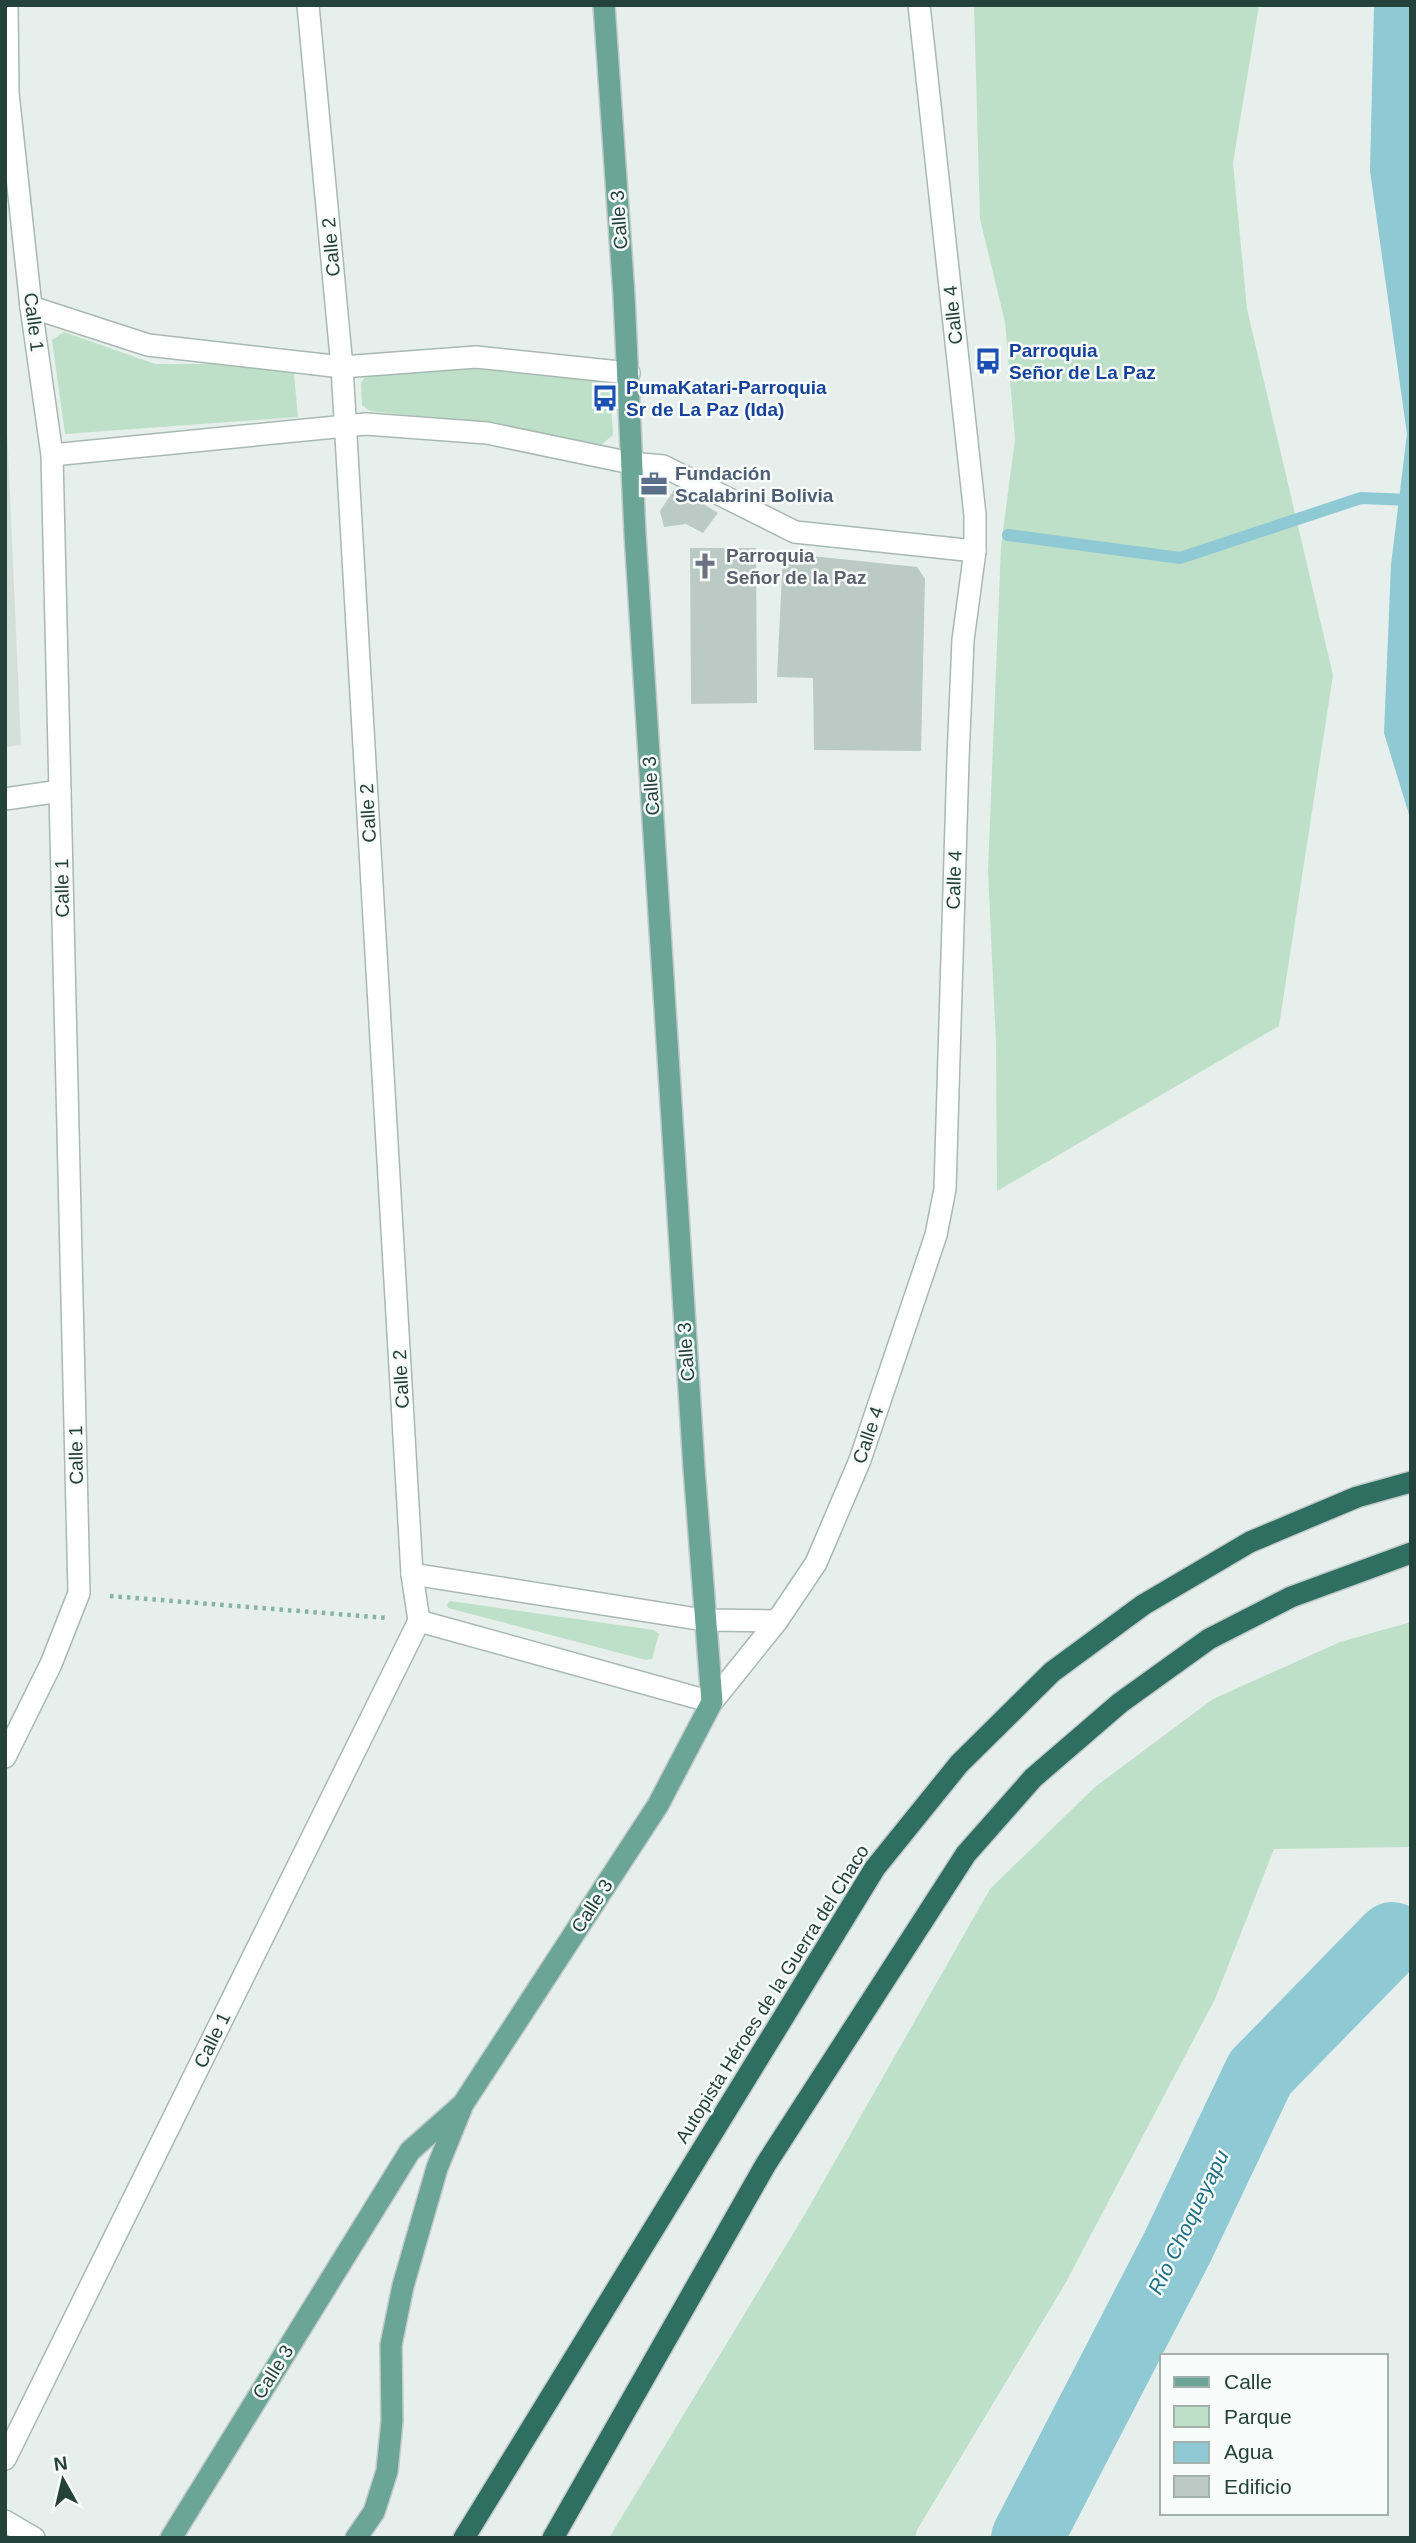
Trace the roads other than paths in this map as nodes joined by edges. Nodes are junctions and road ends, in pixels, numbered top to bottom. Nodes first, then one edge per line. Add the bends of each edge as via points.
1 (7, 5) edge
2 (308, 5) edge
3 (604, 5) edge
4 (919, 5) edge
5 (31, 307) junction
6 (342, 367) junction
7 (629, 373) junction
8 (346, 426) junction
9 (52, 455) junction
10 (631, 463) junction
11 (975, 551) junction
12 (60, 791) junction
13 (5, 799) edge
14 (1411, 1482) edge
15 (1411, 1553) edge
16 (412, 1574) junction
17 (704, 1620) junction
18 (419, 1621) junction
19 (777, 1621) junction
20 (712, 1702) junction
21 (5, 1757) edge
22 (463, 2104) junction
23 (5, 2459) edge
24 (5, 2521) edge
25 (34, 2538) edge
26 (172, 2538) edge
27 (356, 2538) edge
28 (464, 2538) edge
29 (553, 2538) edge

1 - 5 street, Calle 1 via 8,93
2 - 6 street, Calle 2
3 - 7 main road, Calle 3
4 - 11 street, Calle 4 via 971,477
5 - 6 street via 148,345
5 - 9 street, Calle 1
6 - 7 street via 476,356
6 - 8 street, Calle 2
7 - 10 main road, Calle 3
8 - 9 street
8 - 10 street via 487,433
8 - 16 street, Calle 2
9 - 12 street, Calle 1
10 - 11 street via 663,466 795,532
10 - 17 main road, Calle 3
11 - 19 street, Calle 4 via 963,640 958,746 945,1189 936,1235 860,1460 816,1563
12 - 13 street
12 - 21 street, Calle 1 via 79,1593 51,1664
14 - 28 highway, Autopista Héroes de la Guerra del Chaco via 1357,1497 1250,1542 1143,1605 1052,1672 959,1764 875,1868
15 - 29 highway via 1291,1597 1209,1639 1120,1703 1033,1778 966,1854 766,2165
16 - 17 street
16 - 18 street, Calle 2
17 - 19 street
17 - 20 main road, Calle 3
18 - 20 street
18 - 23 street, Calle 1
19 - 20 street, Calle 4
20 - 22 main road, Calle 3 via 658,1805
22 - 26 main road, Calle 3 via 410,2151
22 - 27 main road via 437,2168 403,2286 391,2345 387,2471 374,2512
24 - 25 street

